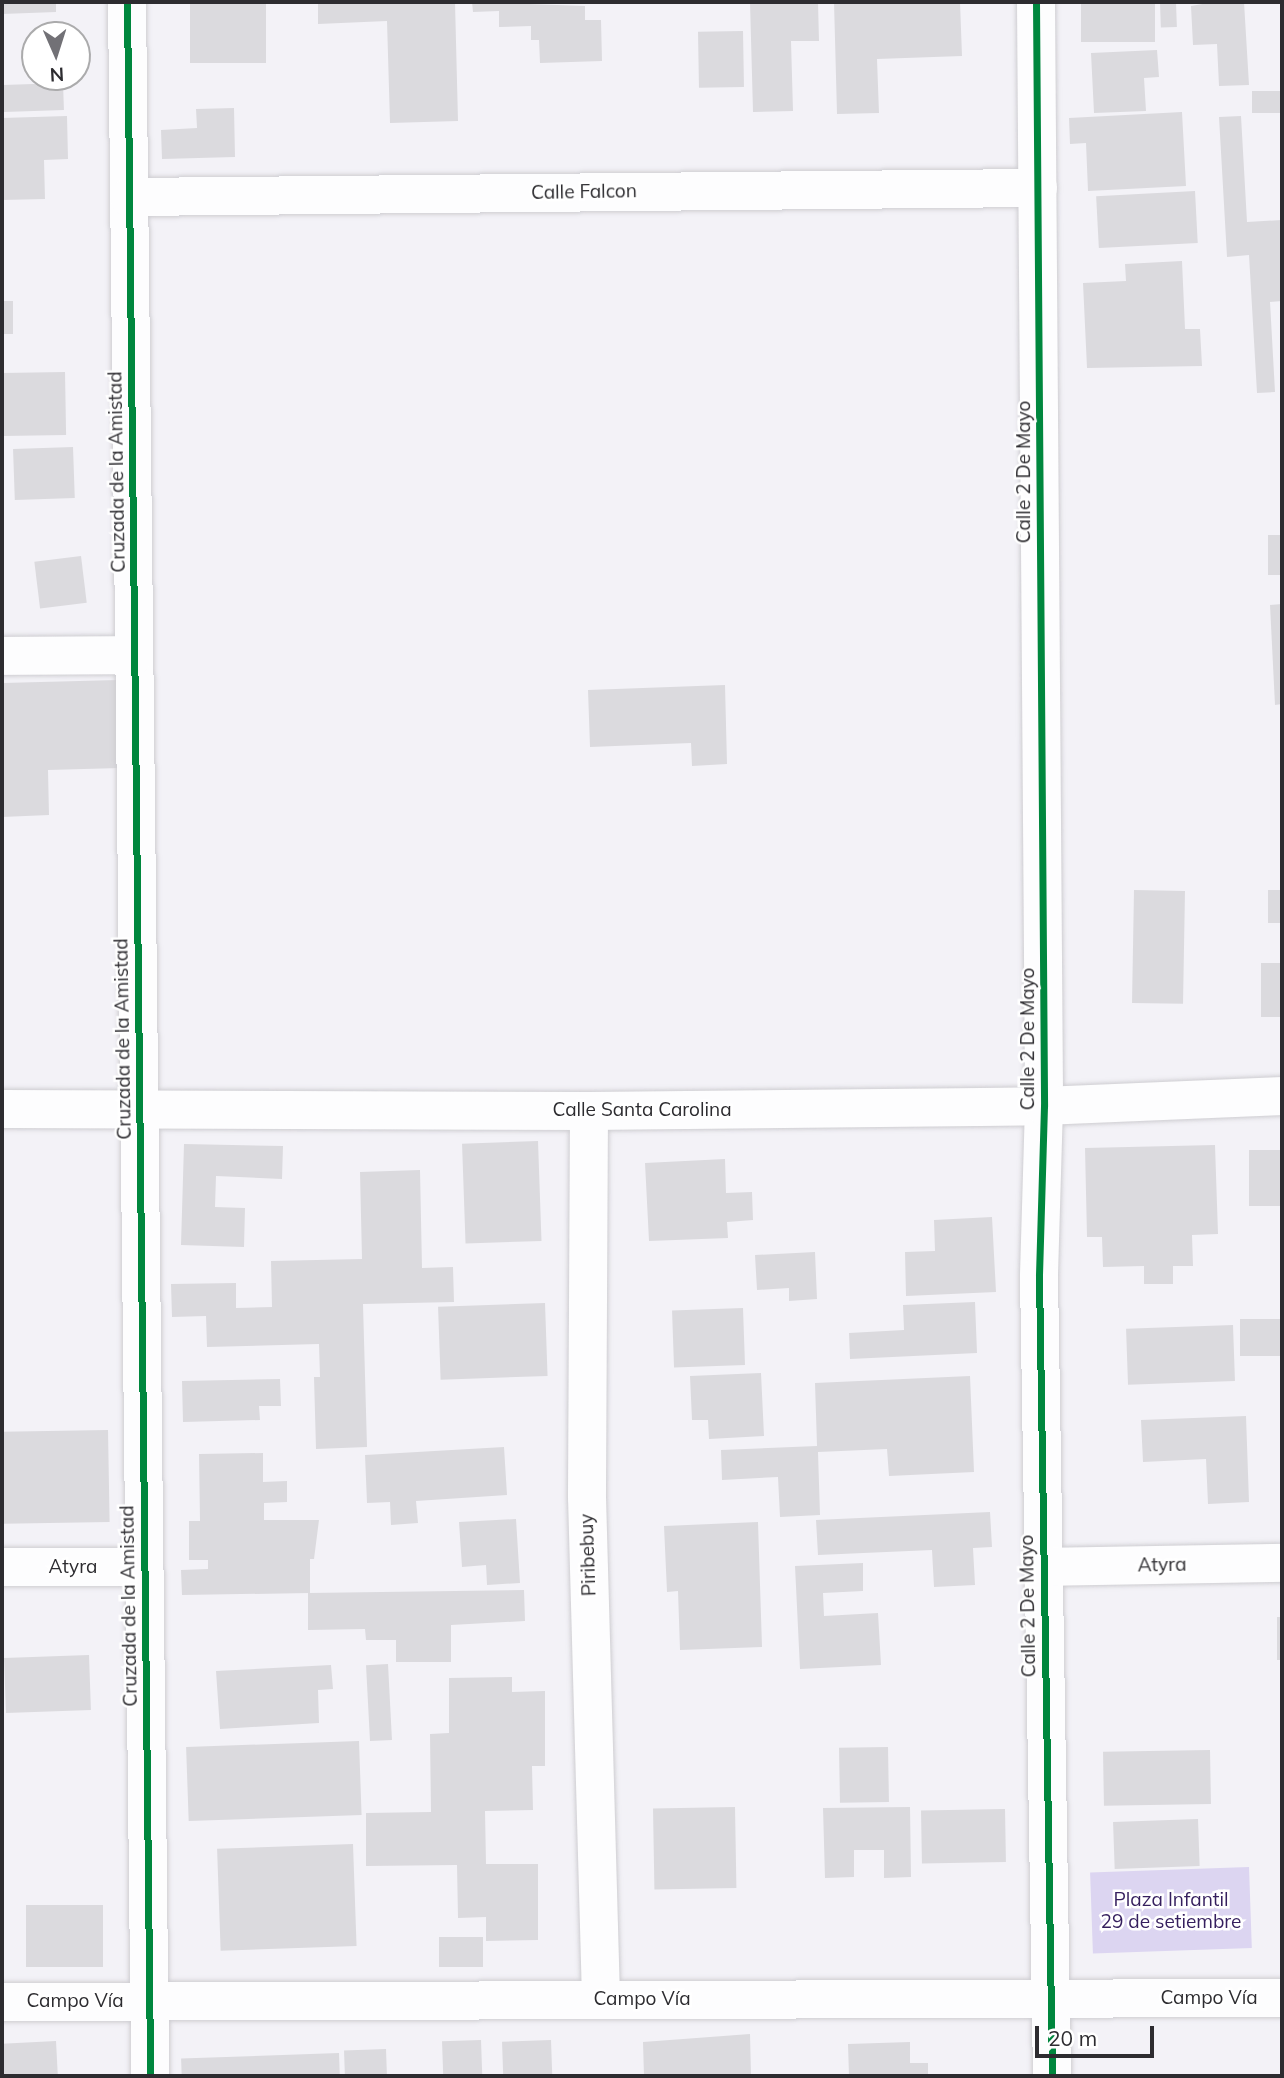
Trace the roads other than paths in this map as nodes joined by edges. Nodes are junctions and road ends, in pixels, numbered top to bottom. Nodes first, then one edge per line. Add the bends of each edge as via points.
1 (127, 2) edge
2 (1035, 2) edge
3 (1038, 188) junction
4 (129, 197) junction
5 (134, 655) junction
6 (2, 656) edge
7 (1282, 1096) edge
8 (1044, 1106) junction
9 (2, 1109) edge
10 (589, 1111) junction
11 (140, 1112) junction
12 (1282, 1563) edge
13 (2, 1567) edge
14 (144, 1567) junction
15 (1043, 1567) junction
16 (1051, 1998) junction
17 (1282, 1998) edge
18 (601, 1999) junction
19 (149, 2001) junction
20 (2, 2002) edge
21 (149, 2076) edge
22 (1052, 2076) edge

1 - 4 street, Cruzada de la Amistad
2 - 3 street, Calle 2 De Mayo
3 - 4 street, Calle Falcon
3 - 8 street, Calle 2 De Mayo
4 - 5 street, Cruzada de la Amistad
5 - 6 street
5 - 11 street, Cruzada de la Amistad
7 - 8 street, Calle Santa Carolina
8 - 10 street, Calle Santa Carolina
8 - 15 street, Calle 2 De Mayo via 1039,1276
9 - 11 street, Calle Santa Carolina
10 - 11 street, Calle Santa Carolina
10 - 18 street, Piribebuy via 587,1497
11 - 14 street, Cruzada de la Amistad
12 - 15 street, Atyra
13 - 14 street, Atyra
14 - 19 street, Cruzada de la Amistad
15 - 16 street, Calle 2 De Mayo
16 - 17 street, Campo Vía
16 - 18 street, Campo Vía
16 - 22 street, Calle 2 De Mayo
18 - 19 street, Campo Vía
19 - 20 street, Campo Vía
19 - 21 street, Cruzada de la Amistad

